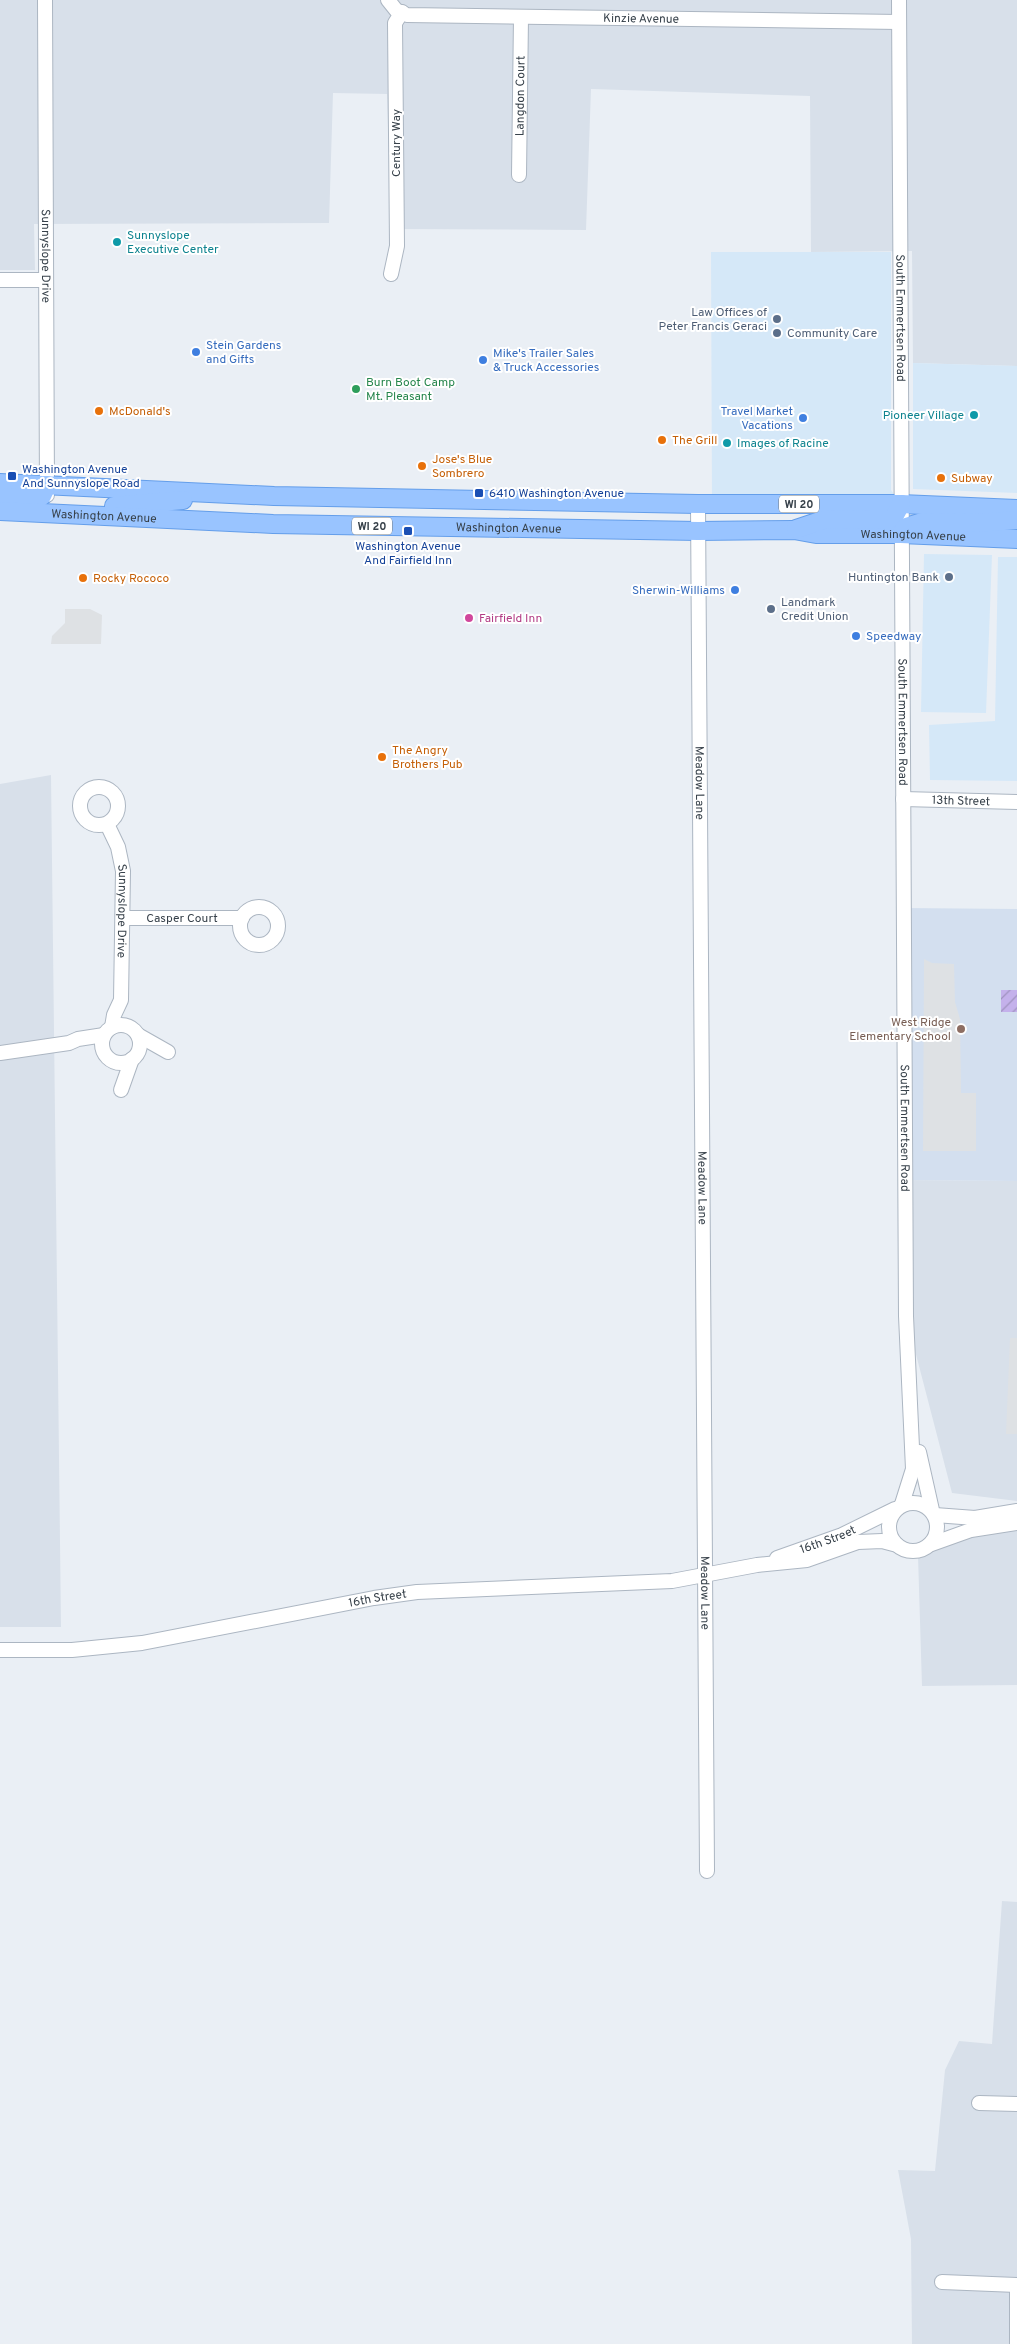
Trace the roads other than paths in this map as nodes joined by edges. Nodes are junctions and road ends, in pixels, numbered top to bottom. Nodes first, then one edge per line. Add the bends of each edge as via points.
1 (45, 0) edge
2 (388, 0) edge
3 (899, 0) edge
4 (402, 12) junction
5 (521, 17) junction
6 (899, 22) junction
7 (519, 175) dead end
8 (391, 274) dead end
9 (0, 280) edge
10 (46, 280) junction
11 (0, 483) edge
12 (47, 485) junction
13 (231, 494) junction
14 (0, 497) edge
15 (698, 504) junction
16 (901, 504) junction
17 (1017, 510) edge
18 (0, 511) edge
19 (47, 513) junction
20 (1017, 520) edge
21 (794, 530) junction
22 (698, 531) junction
23 (901, 534) junction
24 (1017, 539) edge
25 (903, 799) junction
26 (1017, 802) edge
27 (107, 824) dead end
28 (123, 918) junction
29 (242, 918) dead end
30 (121, 1000) junction
31 (108, 1031) junction
32 (134, 1031) junction
33 (69, 1043) junction
34 (0, 1052) edge
35 (135, 1056) junction
36 (109, 1057) junction
37 (910, 1415) junction
38 (899, 1507) junction
39 (1017, 1511) edge
40 (933, 1513) junction
41 (1017, 1523) edge
42 (897, 1545) junction
43 (929, 1545) junction
44 (757, 1565) junction
45 (705, 1576) junction
46 (0, 1650) edge
47 (706, 1871) dead end
48 (979, 2103) dead end
49 (1017, 2104) edge
50 (942, 2282) dead end
51 (1017, 2286) edge
52 (1017, 2344) edge

1 - 10 street, Sunnyslope Drive
2 - 4 street
3 - 6 street, South Emmertsen Road
4 - 5 street, Kinzie Avenue via 407,15
4 - 8 street, Century Way via 395,23 397,246
5 - 6 street, Kinzie Avenue
5 - 7 street, Langdon Court
6 - 16 street, South Emmertsen Road
9 - 10 street
10 - 12 street, Sunnyslope Drive
11 - 12 main road, WI 20
12 - 13 main road, WI 20
12 - 14 main road via 39,498
12 - 19 street, Sunnyslope Drive
13 - 15 main road, WI 20
13 - 19 main road via 131,506 76,502
15 - 16 main road, WI 20
15 - 22 street, Meadow Lane
16 - 17 main road, WI 20
16 - 21 main road via 889,519 823,520
16 - 23 street, South Emmertsen Road
18 - 19 main road, Washington Avenue / WI 20
19 - 22 main road, Washington Avenue / WI 20 via 273,524
20 - 23 main road via 977,524 922,522 906,527
21 - 22 main road, Washington Avenue / WI 20
21 - 23 main road, Washington Avenue / WI 20 via 816,534
22 - 45 street, Meadow Lane
23 - 24 main road, Washington Avenue / WI 20
23 - 25 street, South Emmertsen Road
25 - 26 street, 13th Street
25 - 37 street, South Emmertsen Road via 906,1306
27 - 28 street, Sunnyslope Drive via 118,847 123,871
28 - 29 street, Casper Court
28 - 30 street, Sunnyslope Drive
30 - 31 street, Sunnyslope Drive
30 - 32 street, Sunnyslope Drive
31 - 32 street via 123,1025
31 - 33 street
31 - 36 street via 102,1047
32 - 35 street via 140,1048
32 - 35 street via 168,1052
33 - 34 street
33 - 36 street
35 - 36 street via 127,1062
35 - 36 street via 121,1090
37 - 38 street, South Emmertsen Road via 912,1469
37 - 40 street, South Emmertsen Road
38 - 40 street via 918,1502
38 - 42 street via 891,1515 889,1531
38 - 44 street, 16th Street via 842,1535
39 - 40 street via 975,1518
40 - 43 street via 938,1525 937,1534
41 - 43 street, 16th Street via 971,1530
42 - 43 street, 16th Street via 912,1551
42 - 44 street, 16th Street via 882,1541 858,1542 807,1560
44 - 45 street, 16th Street
45 - 46 street, 16th Street via 620,1584 417,1592 142,1643 72,1650
45 - 47 street, Meadow Lane
48 - 49 street
50 - 51 street
51 - 52 street

